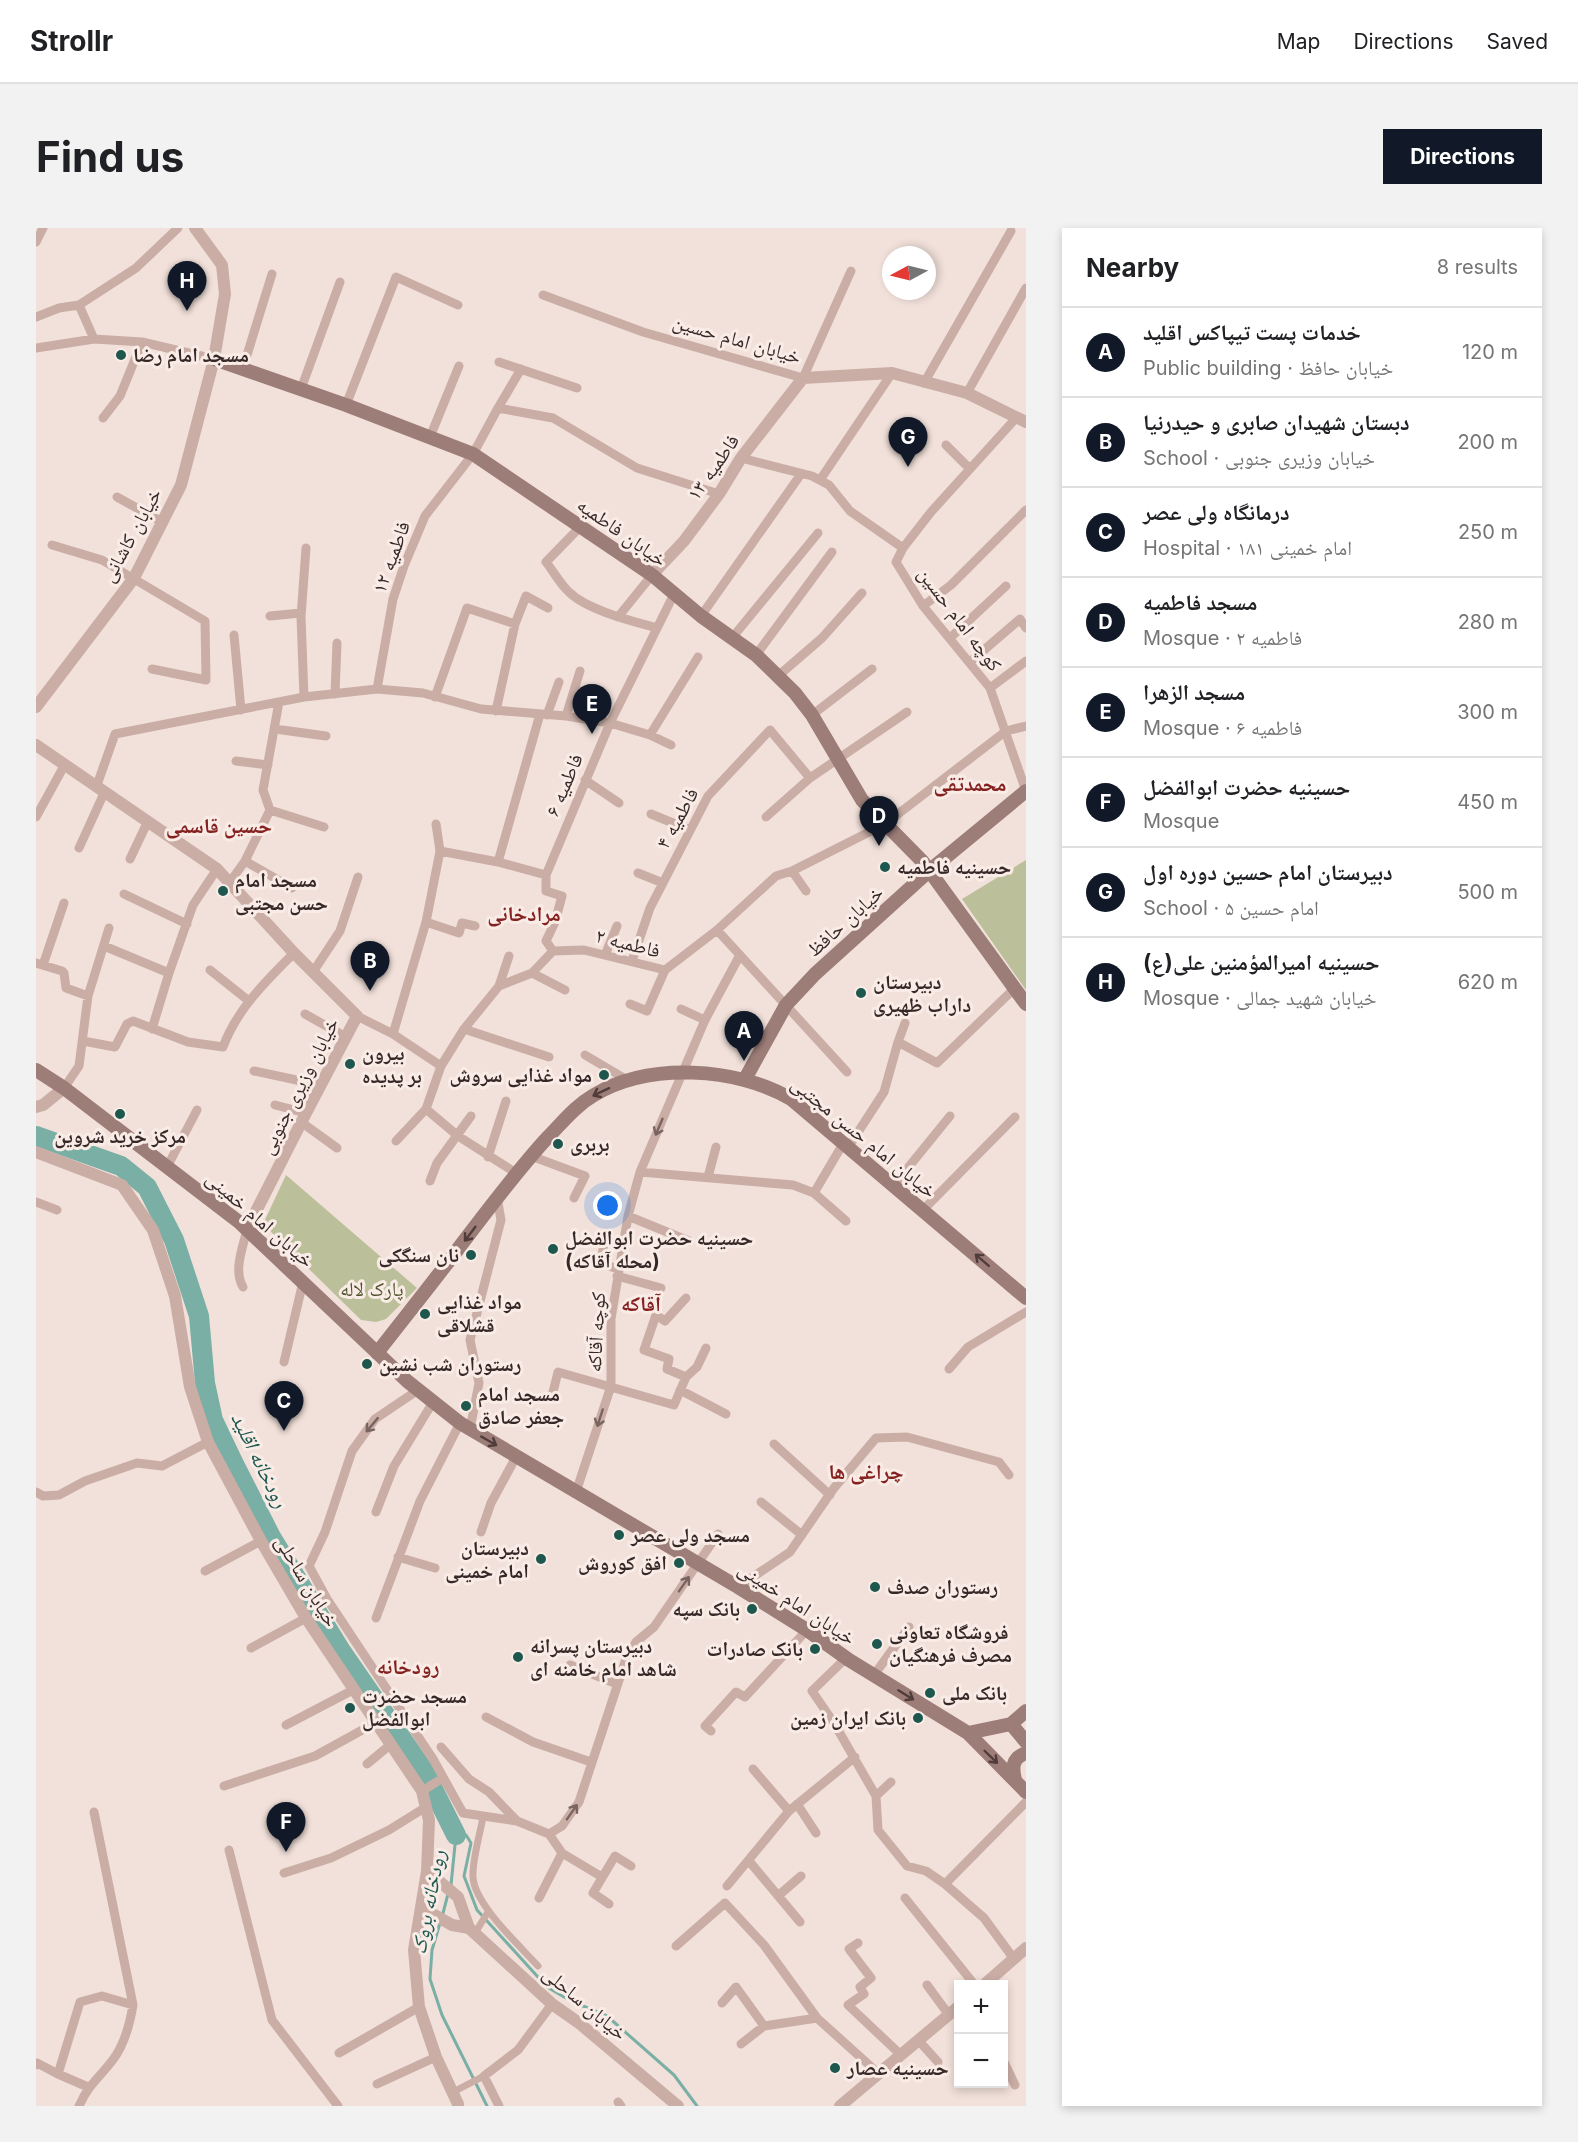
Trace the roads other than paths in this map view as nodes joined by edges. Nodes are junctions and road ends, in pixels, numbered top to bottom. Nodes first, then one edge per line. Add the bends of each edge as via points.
1 (43, 228) edge
2 (178, 228) edge
3 (195, 228) edge
4 (1011, 231) dead end
5 (36, 242) edge
6 (851, 271) dead end
7 (272, 274) dead end
8 (340, 282) dead end
9 (1026, 288) edge
10 (543, 296) dead end
11 (79, 305) junction
12 (458, 305) dead end
13 (36, 317) edge
14 (94, 339) junction
15 (142, 342) junction
16 (36, 348) edge
17 (214, 359) junction
18 (499, 362) dead end
19 (459, 366) dead end
20 (243, 368) junction
21 (521, 369) junction
22 (892, 373) junction
23 (803, 378) junction
24 (924, 383) junction
25 (577, 388) dead end
26 (301, 389) junction
27 (967, 393) junction
28 (346, 405) junction
29 (498, 408) junction
30 (103, 418) dead end
31 (1023, 418) edge
32 (430, 437) junction
33 (946, 445) dead end
34 (473, 454) junction
35 (741, 458) junction
36 (970, 469) junction
37 (801, 474) junction
38 (820, 480) junction
39 (719, 494) junction
40 (117, 497) dead end
41 (1026, 510) edge
42 (162, 522) junction
43 (581, 526) junction
44 (818, 533) dead end
45 (52, 545) dead end
46 (306, 548) dead end
47 (903, 548) junction
48 (832, 552) dead end
49 (652, 575) junction
50 (134, 578) junction
51 (1006, 586) dead end
52 (862, 593) dead end
53 (674, 594) junction
54 (923, 606) junction
55 (548, 608) dead end
56 (301, 613) junction
57 (270, 616) dead end
58 (701, 616) junction
59 (618, 617) junction
60 (514, 624) junction
61 (657, 628) junction
62 (1026, 628) edge
63 (234, 635) dead end
64 (732, 638) junction
65 (950, 638) junction
66 (337, 643) dead end
67 (756, 655) junction
68 (698, 657) dead end
69 (1026, 661) edge
70 (970, 662) junction
71 (152, 669) dead end
72 (872, 669) dead end
73 (580, 671) dead end
74 (778, 676) junction
75 (559, 682) dead end
76 (990, 688) junction
77 (377, 689) junction
78 (335, 694) junction
79 (304, 697) junction
80 (435, 697) junction
81 (279, 702) junction
82 (36, 706) edge
83 (242, 710) junction
84 (496, 711) junction
85 (907, 712) dead end
86 (543, 715) junction
87 (812, 715) junction
88 (566, 716) junction
89 (610, 723) junction
90 (1026, 726) edge
91 (275, 729) junction
92 (1006, 731) junction
93 (650, 735) junction
94 (326, 736) dead end
95 (36, 745) edge
96 (671, 745) dead end
97 (838, 759) junction
98 (236, 761) dead end
99 (268, 765) junction
100 (64, 766) junction
101 (810, 778) junction
102 (585, 780) junction
103 (101, 788) junction
104 (1026, 791) edge
105 (619, 803) dead end
106 (270, 810) junction
107 (651, 814) dead end
108 (36, 817) edge
109 (766, 817) dead end
110 (148, 821) junction
111 (436, 824) dead end
112 (885, 824) junction
113 (324, 827) dead end
114 (690, 830) junction
115 (79, 848) dead end
116 (440, 851) junction
117 (130, 859) dead end
118 (245, 861) junction
119 (498, 862) junction
120 (217, 869) junction
121 (792, 871) junction
122 (929, 871) junction
123 (638, 873) dead end
124 (546, 875) junction
125 (358, 877) dead end
126 (230, 882) junction
127 (663, 883) junction
128 (292, 888) dead end
129 (806, 891) dead end
130 (124, 894) dead end
131 (64, 903) dead end
132 (426, 922) junction
133 (187, 924) junction
134 (475, 926) dead end
135 (617, 926) dead end
136 (109, 928) dead end
137 (717, 930) junction
138 (104, 946) junction
139 (553, 951) junction
140 (294, 953) junction
141 (605, 955) junction
142 (740, 955) junction
143 (509, 956) dead end
144 (632, 961) junction
145 (39, 964) edge
146 (210, 970) dead end
147 (665, 970) junction
148 (313, 972) junction
149 (169, 973) junction
150 (532, 973) junction
151 (499, 986) junction
152 (1015, 988) junction
153 (565, 990) dead end
154 (88, 996) junction
155 (249, 1000) junction
156 (630, 1004) dead end
157 (1026, 1004) edge
158 (786, 1005) junction
159 (681, 1009) dead end
160 (305, 1014) dead end
161 (357, 1016) junction
162 (705, 1020) junction
163 (905, 1023) dead end
164 (153, 1029) junction
165 (464, 1029) junction
166 (393, 1034) junction
167 (346, 1037) junction
168 (83, 1041) junction
169 (898, 1042) junction
170 (585, 1055) dead end
171 (549, 1057) dead end
172 (441, 1066) junction
173 (36, 1070) edge
174 (254, 1071) dead end
175 (847, 1072) dead end
176 (682, 1073) junction
177 (745, 1079) junction
178 (629, 1081) junction
179 (320, 1085) junction
180 (64, 1088) junction
181 (506, 1101) dead end
182 (275, 1105) dead end
183 (36, 1107) edge
184 (426, 1109) junction
185 (197, 1110) dead end
186 (471, 1116) dead end
187 (950, 1116) dead end
188 (304, 1117) junction
189 (1015, 1117) dead end
190 (458, 1136) junction
191 (396, 1141) dead end
192 (847, 1144) junction
193 (716, 1147) dead end
194 (337, 1148) dead end
195 (36, 1152) edge
196 (531, 1156) junction
197 (488, 1157) junction
198 (167, 1167) junction
199 (640, 1172) junction
200 (516, 1173) junction
201 (708, 1177) junction
202 (430, 1182) dead end
203 (894, 1185) junction
204 (814, 1193) junction
205 (497, 1197) junction
206 (574, 1198) dead end
207 (36, 1202) edge
208 (57, 1210) dead end
209 (923, 1210) junction
210 (628, 1216) junction
211 (846, 1221) dead end
212 (247, 1229) junction
213 (605, 1241) dead end
214 (689, 1241) dead end
215 (618, 1273) junction
216 (303, 1282) junction
217 (243, 1287) dead end
218 (661, 1287) dead end
219 (686, 1298) dead end
220 (1026, 1298) edge
221 (1026, 1312) edge
222 (706, 1348) dead end
223 (377, 1353) junction
224 (284, 1362) dead end
225 (950, 1369) dead end
226 (686, 1377) junction
227 (611, 1386) junction
228 (418, 1390) junction
229 (680, 1390) junction
230 (553, 1392) dead end
231 (433, 1402) junction
232 (726, 1414) dead end
233 (465, 1426) junction
234 (208, 1442) junction
235 (774, 1444) dead end
236 (516, 1457) junction
237 (1009, 1475) dead end
238 (576, 1491) junction
239 (36, 1492) edge
240 (830, 1495) junction
241 (761, 1502) dead end
242 (376, 1512) dead end
243 (481, 1532) dead end
244 (718, 1534) dead end
245 (802, 1535) junction
246 (261, 1541) junction
247 (398, 1557) junction
248 (698, 1564) junction
249 (435, 1568) dead end
250 (205, 1571) dead end
251 (738, 1587) junction
252 (306, 1618) junction
253 (376, 1618) dead end
254 (909, 1627) dead end
255 (807, 1630) junction
256 (251, 1648) dead end
257 (846, 1658) junction
258 (570, 1665) dead end
259 (874, 1676) junction
260 (617, 1684) junction
261 (353, 1690) junction
262 (1026, 1711) edge
263 (486, 1717) dead end
264 (375, 1723) junction
265 (1011, 1724) junction
266 (286, 1725) dead end
267 (711, 1731) dead end
268 (968, 1733) junction
269 (1026, 1743) edge
270 (390, 1745) junction
271 (441, 1747) dead end
272 (1026, 1753) edge
273 (855, 1757) junction
274 (591, 1762) junction
275 (367, 1764) dead end
276 (753, 1769) dead end
277 (442, 1779) junction
278 (1015, 1780) junction
279 (891, 1782) dead end
280 (224, 1786) dead end
281 (425, 1789) junction
282 (1026, 1792) edge
283 (876, 1796) junction
284 (1026, 1802) edge
285 (797, 1804) junction
286 (426, 1807) junction
287 (789, 1811) junction
288 (94, 1812) dead end
289 (483, 1817) junction
290 (517, 1821) junction
291 (816, 1833) dead end
292 (549, 1834) junction
293 (229, 1850) dead end
294 (562, 1853) junction
295 (749, 1861) junction
296 (632, 1866) dead end
297 (427, 1871) junction
298 (284, 1873) dead end
299 (602, 1876) junction
300 (801, 1876) dead end
301 (945, 1884) junction
302 (727, 1886) dead end
303 (778, 1896) junction
304 (539, 1898) dead end
305 (905, 1898) dead end
306 (609, 1904) dead end
307 (427, 1910) junction
308 (488, 1912) junction
309 (800, 1922) dead end
310 (472, 1930) junction
311 (858, 1943) dead end
312 (676, 1946) dead end
313 (1026, 1948) edge
314 (1014, 1959) junction
315 (538, 1966) dead end
316 (971, 1980) edge
317 (990, 1980) edge
318 (927, 1985) dead end
319 (722, 2003) dead end
320 (133, 2004) junction
321 (552, 2004) junction
322 (419, 2007) junction
323 (954, 2011) edge
324 (817, 2019) junction
325 (764, 2026) junction
326 (918, 2040) junction
327 (741, 2044) dead end
328 (339, 2053) dead end
329 (901, 2055) junction
330 (436, 2057) junction
331 (938, 2062) dead end
332 (36, 2065) edge
333 (1008, 2070) edge
334 (878, 2073) junction
335 (58, 2074) junction
336 (484, 2076) junction
337 (377, 2084) dead end
338 (1015, 2085) dead end
339 (88, 2087) junction
340 (453, 2092) junction
341 (455, 2105) edge
342 (79, 2106) edge
343 (338, 2106) edge
344 (499, 2106) edge
345 (678, 2106) edge
346 (840, 2106) edge

1 - 5 street
2 - 11 street via 136,268
3 - 17 street, خیابان کاشانی via 222,265 225,294
4 - 24 street
6 - 23 street
7 - 20 street
8 - 26 street
9 - 27 street
10 - 23 street, خیابان امام حسین via 643,332
11 - 13 street
11 - 14 street
12 - 28 street via 396,277
14 - 15 street, خیابان فاطمیه
14 - 16 street, خیابان فاطمیه
15 - 17 street, خیابان فاطمیه
15 - 30 street via 120,396
17 - 20 main road, خیابان فاطمیه
17 - 42 street, خیابان کاشانی via 181,485
18 - 21 street
19 - 32 street
20 - 26 main road, خیابان فاطمیه
21 - 25 street
21 - 29 street, فاطمیه ۱۲
22 - 23 street, خیابان امام حسین
22 - 24 street, خیابان امام حسین
22 - 38 street
23 - 35 street, فاطمیه ۱۳
24 - 27 street, خیابان امام حسین
26 - 28 main road, خیابان فاطمیه
27 - 31 street, خیابان امام حسین
28 - 32 main road, خیابان فاطمیه
29 - 34 street, فاطمیه ۱۲
29 - 39 street via 553,418 637,468
31 - 36 street
32 - 34 main road, خیابان فاطمیه
33 - 36 street
34 - 43 main road, خیابان فاطمیه
34 - 77 street, فاطمیه ۱۲ via 425,516 404,566 393,599
35 - 37 street, کوچه امام حسین
35 - 39 street, فاطمیه ۱۳
36 - 47 street
37 - 38 street, کوچه امام حسین
37 - 58 street
38 - 47 street, کوچه امام حسین via 850,510
39 - 49 street, فاطمیه ۱۳
40 - 42 street
41 - 54 street via 951,585
42 - 50 street, خیابان کاشانی
43 - 49 main road, خیابان فاطمیه
43 - 59 street via 546,562 570,593
44 - 64 street
45 - 50 street via 102,560
46 - 56 street
47 - 54 street, کوچه امام حسین via 896,562
48 - 67 street
49 - 53 main road, خیابان فاطمیه
49 - 59 street
50 - 71 street via 205,621 206,680
50 - 82 street, خیابان کاشانی
51 - 65 street
52 - 74 street via 822,638
53 - 58 main road, خیابان فاطمیه
53 - 61 street, فاطمیه ۶
54 - 65 street, کوچه امام حسین
55 - 60 street via 526,596
56 - 57 street
56 - 79 street
58 - 64 main road, خیابان فاطمیه
59 - 61 street
60 - 80 street via 467,608
60 - 84 street
61 - 89 street, فاطمیه ۶
62 - 70 street via 1020,619
63 - 83 street
64 - 67 main road, خیابان فاطمیه
65 - 70 street, کوچه امام حسین
66 - 78 street
67 - 74 main road, خیابان فاطمیه
68 - 93 street
69 - 76 street
70 - 76 street, کوچه امام حسین
72 - 87 street
73 - 88 street
74 - 87 main road, خیابان فاطمیه
75 - 86 street
76 - 92 street, کوچه امام حسین
77 - 78 street
77 - 80 street
78 - 79 street
79 - 81 street
80 - 84 street
81 - 83 street
81 - 91 street
83 - 103 street via 115,734
84 - 86 street
85 - 97 street
86 - 88 street
86 - 119 street
87 - 97 main road, خیابان فاطمیه
88 - 89 street
89 - 93 street
89 - 102 street, فاطمیه ۶
90 - 92 street
91 - 94 street
91 - 99 street
92 - 104 street, کوچه امام حسین
92 - 112 street, فاطمیه ۲
93 - 96 street
95 - 100 street, خیابان وزیری جنوبی
97 - 101 street
97 - 112 main road, خیابان فاطمیه via 862,800
98 - 99 street
99 - 106 street via 263,790
100 - 103 street, خیابان وزیری جنوبی
100 - 108 street
101 - 109 street
101 - 114 street, فاطمیه ۴ via 770,730 708,796
102 - 105 street
102 - 124 street, فاطمیه ۶
103 - 110 street, خیابان وزیری جنوبی
103 - 115 street
104 - 122 main road, خیابان حافظ
106 - 113 street
106 - 118 street
107 - 114 street
110 - 117 street
110 - 120 street, خیابان وزیری جنوبی
111 - 116 street
112 - 121 street, فاطمیه ۲
112 - 122 main road, خیابان فاطمیه
114 - 127 street, فاطمیه ۴
116 - 119 street
116 - 132 street
118 - 126 street
118 - 128 street
119 - 124 street
120 - 126 street, خیابان وزیری جنوبی
120 - 133 street via 193,905
121 - 129 street
121 - 137 street, فاطمیه ۲ via 776,876
122 - 152 main road, خیابان فاطمیه
122 - 158 main road, خیابان حافظ
123 - 127 street
124 - 139 street via 546,891 562,896 546,941
125 - 148 street via 340,931
126 - 140 street, خیابان وزیری جنوبی
127 - 144 street, فاطمیه ۴
130 - 133 street
131 - 145 street
132 - 134 street via 459,933 462,922
132 - 166 street
133 - 149 street
135 - 141 street
136 - 138 street
137 - 142 street
137 - 147 street, فاطمیه ۲
138 - 149 street
138 - 154 street
139 - 141 street, فاطمیه ۲ via 584,950
139 - 150 street
140 - 148 street, خیابان وزیری جنوبی
140 - 155 street
141 - 144 street, فاطمیه ۲
142 - 158 street
142 - 162 street, کوچه آقاکه
143 - 151 street
144 - 147 street, فاطمیه ۲
145 - 154 street via 62,971 66,988
146 - 155 street
147 - 156 street via 647,1011
148 - 161 street, خیابان وزیری جنوبی
149 - 164 street
150 - 151 street
150 - 153 street
151 - 165 street
152 - 157 main road, خیابان فاطمیه
152 - 169 street via 937,1063
154 - 168 street
155 - 164 street via 223,1047 188,1042
158 - 175 street
158 - 177 main road, خیابان حافظ
159 - 162 street
160 - 167 street
161 - 166 street
161 - 167 street, خیابان وزیری جنوبی
162 - 176 street, کوچه آقاکه
163 - 169 street
164 - 168 street via 129,1022 116,1047
165 - 171 street
165 - 172 street
166 - 172 street
167 - 179 street, خیابان وزیری جنوبی
168 - 180 street via 79,1066
169 - 192 street via 884,1092
170 - 178 street
172 - 184 street
173 - 180 main road, خیابان امام خمینی
174 - 179 street
176 - 177 main road, خیابان امام حسن مجتبی
176 - 178 main road, خیابان امام حسن مجتبی
176 -> 199 street, کوچه آقاکه
177 - 192 main road, خیابان امام حسن مجتبی via 791,1099
178 -> 196 main road, خیابان امام حسن مجتبی via 581,1104
179 - 188 street, خیابان وزیری جنوبی
180 - 183 street
180 - 198 main road, خیابان امام خمینی
181 - 197 street
182 - 188 street
184 - 190 street
184 - 191 street
185 - 198 street
186 - 190 street
187 - 203 street
188 - 194 street
188 - 212 street, خیابان وزیری جنوبی
189 - 209 street
190 - 197 street
190 - 202 street via 437,1163
192 - 203 main road, خیابان امام حسن مجتبی
192 - 204 street
193 - 201 street
195 - 234 street, خیابان ساحلی via 122,1185 153,1230 175,1296 190,1387
196 - 200 main road, خیابان امام حسن مجتبی
196 - 206 street via 585,1176
197 - 200 street
198 - 212 main road, خیابان امام خمینی
199 - 201 street
199 - 210 street, کوچه آقاکه
200 - 205 main road, خیابان امام حسن مجتبی
201 - 204 street via 793,1185
203 - 209 main road, خیابان امام حسن مجتبی
204 - 211 street
205 -> 223 main road, خیابان امام حسن مجتبی
205 - 233 street via 501,1220 470,1340 479,1383
207 - 208 street
220 -> 209 main road, خیابان امام حسن مجتبی
210 - 214 street
210 - 215 street, کوچه آقاکه
212 - 216 main road, خیابان امام خمینی
212 - 217 street via 239,1263 238,1279
213 - 215 street via 600,1263
215 - 218 street
215 - 227 street, کوچه آقاکه via 611,1319
216 - 223 main road, خیابان امام خمینی
216 - 224 street
219 - 226 street via 665,1321 656,1315 644,1350 669,1359 667,1370
221 - 225 street via 968,1347
222 - 226 street via 697,1367
223 - 228 main road, خیابان امام خمینی
226 - 229 street
227 - 229 street via 674,1405
227 - 230 street via 558,1372
227 -> 238 street, کوچه آقاکه
228 - 231 main road, خیابان امام خمینی
228 -> 277 street, خیابان ساحلی via 375,1419 352,1451 309,1566
229 - 232 street
231 - 233 main road, خیابان امام خمینی
231 - 242 street via 394,1466
233 -> 236 main road, خیابان امام خمینی
233 - 247 street via 420,1502
234 - 239 street via 162,1466 137,1463 85,1480 59,1495 43,1496
234 - 246 street, خیابان ساحلی
235 - 240 street
236 - 238 main road, خیابان امام خمینی
236 - 243 street via 491,1503
237 - 240 street via 999,1462 907,1437 876,1438
238 - 248 main road, خیابان امام خمینی
240 - 245 street
241 - 245 street
244 - 248 street
245 - 251 street via 790,1552
246 - 250 street
246 - 252 street, خیابان ساحلی
247 - 249 street
247 - 253 street
248 - 251 main road, خیابان امام خمینی
260 -> 248 street via 636,1642 654,1627
251 - 255 main road, خیابان امام خمینی
252 - 256 street
252 - 261 street, خیابان ساحلی
254 - 259 street
255 - 257 main road, خیابان امام خمینی
255 - 267 street via 745,1697 736,1692 705,1726
257 - 259 main road, خیابان امام خمینی
257 - 273 street via 812,1691
258 - 260 street
259 -> 268 main road, خیابان امام خمینی
260 - 274 street
261 - 264 street, خیابان ساحلی
261 - 266 street
262 - 265 main road
263 - 274 street via 533,1742
264 - 270 street, خیابان ساحلی
264 - 280 street via 315,1756
265 - 268 main road
265 - 269 main road
268 -> 278 main road, خیابان امام خمینی
270 - 275 street
270 - 281 street, خیابان ساحلی
271 - 290 street via 469,1779 489,1792
272 - 278 main road via 1013,1764
273 - 283 street
273 - 285 street
292 -> 274 street via 562,1826 579,1802
276 - 287 street
277 - 281 street
277 - 289 street, خیابان ساحلی via 463,1813
278 - 282 main road, خیابان امام خمینی
279 - 283 street
281 - 286 street, خیابان ساحلی
283 - 301 street via 878,1830 908,1866 926,1871
284 - 301 street
285 - 287 street
285 - 291 street
286 - 297 street, خیابان ساحلی
286 - 298 street via 341,1853
287 - 295 street
288 - 320 street
289 - 290 street
289 - 308 street via 473,1877
290 - 292 street
292 - 294 street
293 - 343 street via 272,2020
294 - 299 street
294 - 304 street
295 - 302 street
295 - 303 street
296 - 299 street via 615,1856
297 - 307 street, خیابان ساحلی
297 - 310 street, خیابان ساحلی via 458,1897
299 - 306 street via 593,1893
300 - 303 street
301 - 314 street via 984,1918
303 - 309 street
305 - 316 street
307 - 310 street, خیابان ساحلی
307 - 322 street, خیابان ساحلی via 414,1950
308 - 310 street
308 - 315 street
310 - 321 street, خیابان ساحلی
311 - 329 street via 849,1949 871,1978 860,1987 864,1994 848,2005
312 - 324 street via 725,1903 764,1945
313 - 314 street
314 - 317 street
318 - 323 street
319 - 325 street via 736,1987
320 - 335 street via 102,1996 80,2002
320 - 339 street via 130,2023 114,2059
321 - 336 street via 518,2050
321 - 345 street, خیابان ساحلی
322 - 328 street
322 - 330 street, خیابان ساحلی
323 - 326 street
324 - 325 street
324 - 334 street
325 - 327 street
326 - 329 street
326 - 331 street
329 - 334 street
330 - 337 street
330 - 340 street, خیابان ساحلی
332 - 335 street
333 - 338 street
334 - 346 street
335 - 339 street
336 - 340 street
336 - 344 street
339 - 342 street
340 - 341 street, خیابان ساحلی

